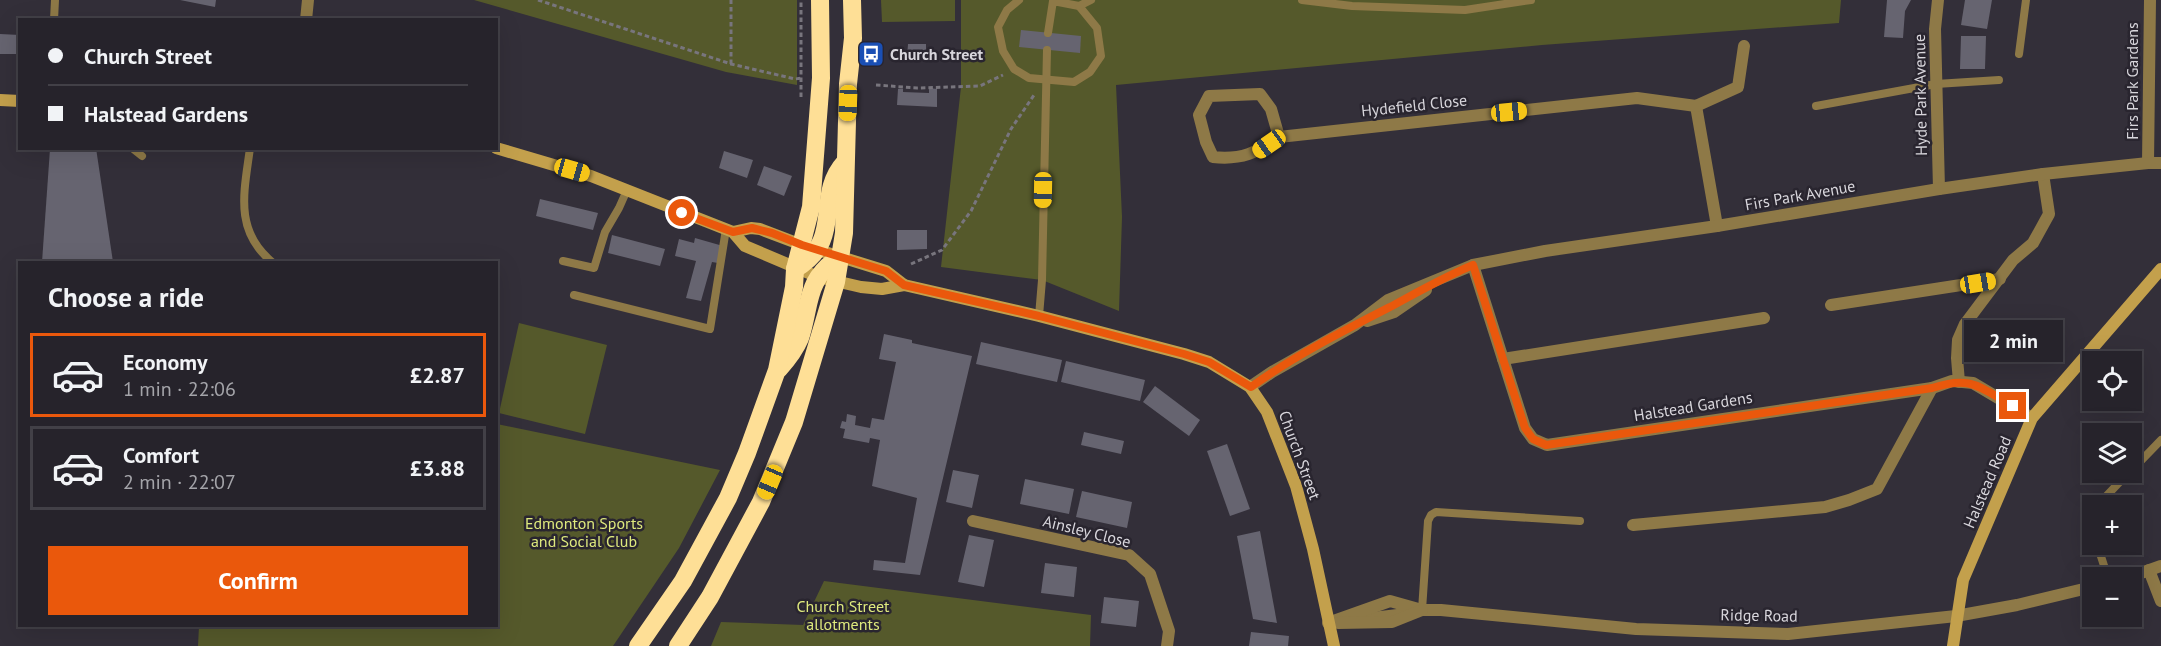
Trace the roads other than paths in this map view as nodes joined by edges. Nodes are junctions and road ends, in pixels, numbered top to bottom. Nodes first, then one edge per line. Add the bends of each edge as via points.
1 (55, 0) edge
2 (308, 0) edge
3 (820, 0) edge
4 (852, 0) edge
5 (1019, 0) edge
6 (1050, 0) edge
7 (1091, 0) edge
8 (1302, 0) edge
9 (1531, 0) edge
10 (1938, 0) edge
11 (2026, 0) edge
12 (2150, 0) edge
13 (1415, 4) edge
14 (1079, 6) junction
15 (54, 18) edge
16 (306, 18) edge
17 (1048, 33) dead end
18 (1744, 46) dead end
19 (1047, 50) dead end
20 (2019, 54) dead end
21 (1046, 79) junction
22 (2000, 80) dead end
23 (1936, 84) junction
24 (0, 100) edge
25 (18, 101) edge
26 (1696, 106) junction
27 (1816, 106) dead end
28 (1279, 137) junction
29 (498, 149) edge
30 (134, 150) edge
31 (250, 150) edge
32 (142, 156) dead end
33 (845, 162) junction
34 (2155, 163) edge
35 (2043, 174) junction
36 (1939, 189) junction
37 (627, 190) junction
38 (1717, 226) junction
39 (729, 231) junction
40 (810, 247) junction
41 (840, 257) junction
42 (271, 261) edge
43 (563, 261) dead end
44 (1473, 265) junction
45 (795, 269) junction
46 (2161, 269) edge
47 (818, 277) junction
48 (2000, 279) junction
49 (836, 282) junction
50 (904, 285) junction
51 (574, 295) dead end
52 (1831, 305) dead end
53 (1039, 316) junction
54 (1764, 318) dead end
55 (1503, 359) junction
56 (777, 370) junction
57 (1959, 382) junction
58 (1251, 387) junction
59 (1932, 388) junction
60 (2032, 418) junction
61 (2161, 440) edge
62 (2142, 459) edge
63 (2119, 483) edge
64 (2107, 495) edge
65 (973, 521) dead end
66 (1580, 521) dead end
67 (1633, 525) dead end
68 (2155, 568) edge
69 (2082, 589) edge
70 (2161, 601) edge
71 (1422, 610) junction
72 (1956, 616) junction
73 (1328, 623) junction
74 (1787, 640) edge
75 (638, 646) edge
76 (678, 646) edge
77 (1167, 646) edge
78 (1334, 646) edge
79 (1953, 646) edge

1 - 15 lane
2 - 16 street
3 - 40 highway via 820,78
4 - 33 highway
5 - 21 lane via 998,27 1003,51 1014,69 1029,78
6 - 14 lane
6 - 17 lane
7 - 14 lane
8 - 13 lane via 1352,6
9 - 13 lane via 1465,10
10 - 23 street, Hyde Park Avenue
11 - 20 lane
12 - 34 street, Firs Park Gardens
14 - 21 lane via 1097,28 1101,56 1090,72 1074,82
18 - 26 street via 1738,87
19 - 21 lane
21 - 53 lane
22 - 23 lane
23 - 27 lane
23 - 36 street, Hyde Park Avenue
24 - 25 main road
26 - 28 street, Hydefield Close via 1637,98
26 - 38 street
28 - 28 street, Hydefield Close via 1259,151 1232,159 1213,157 1200,115 1209,96 1260,94 1271,109
29 - 37 main road, Church Street
30 - 32 lane
31 - 42 lane via 245,224 259,251
33 - 40 highway via 832,182 825,231
33 - 41 highway via 847,185
34 - 35 street, Firs Park Avenue
35 - 36 street, Firs Park Avenue
35 - 48 street via 2049,214 2033,243 2013,260
36 - 38 street, Firs Park Avenue
37 - 39 main road, Church Street
37 - 43 lane via 605,232 594,268
38 - 44 street, Firs Park Avenue
39 - 40 main road, Church Street via 760,229
39 - 45 main road, Church Street via 745,246
39 - 51 lane via 710,329
40 - 41 main road, Church Street
40 - 45 highway
41 - 47 highway
41 - 49 highway
41 - 50 main road, Church Street via 886,271
44 - 55 street, Halstead Gardens
44 - 58 street, Firs Park Avenue via 1447,276 1394,312 1355,325
45 - 47 main road, Church Street
45 - 56 highway
46 - 60 main road, Halstead Road
47 - 49 main road, Church Street
47 - 56 highway via 812,286 799,339
48 - 52 street
48 - 57 street via 1965,324 1958,340
49 - 50 main road, Church Street via 882,289
49 - 76 highway via 794,422 761,502 710,597
50 - 53 main road, Church Street
53 - 58 main road, Church Street via 1209,362
54 - 55 street
55 - 59 street, Halstead Gardens via 1525,428 1533,439 1546,445
56 - 75 highway via 718,518 683,581
57 - 59 street, Halstead Gardens
57 - 60 street via 1973,383
58 - 73 main road, Church Street via 1267,412 1296,486
59 - 67 street via 1877,489 1825,507
60 - 72 main road, Halstead Road via 1963,580
61 - 62 lane
63 - 64 lane
65 - 77 street, Ainsley Close via 1129,555 1150,574 1168,631
66 - 71 lane via 1436,512 1428,521
68 - 70 street
69 - 72 street, Ridge Road
71 - 73 street, Ridge Road via 1392,621
71 - 73 street, Ridge Road via 1390,601
71 - 74 street, Ridge Road
72 - 74 street, Ridge Road
72 - 79 main road, Halstead Road
73 - 78 main road, Church Street

